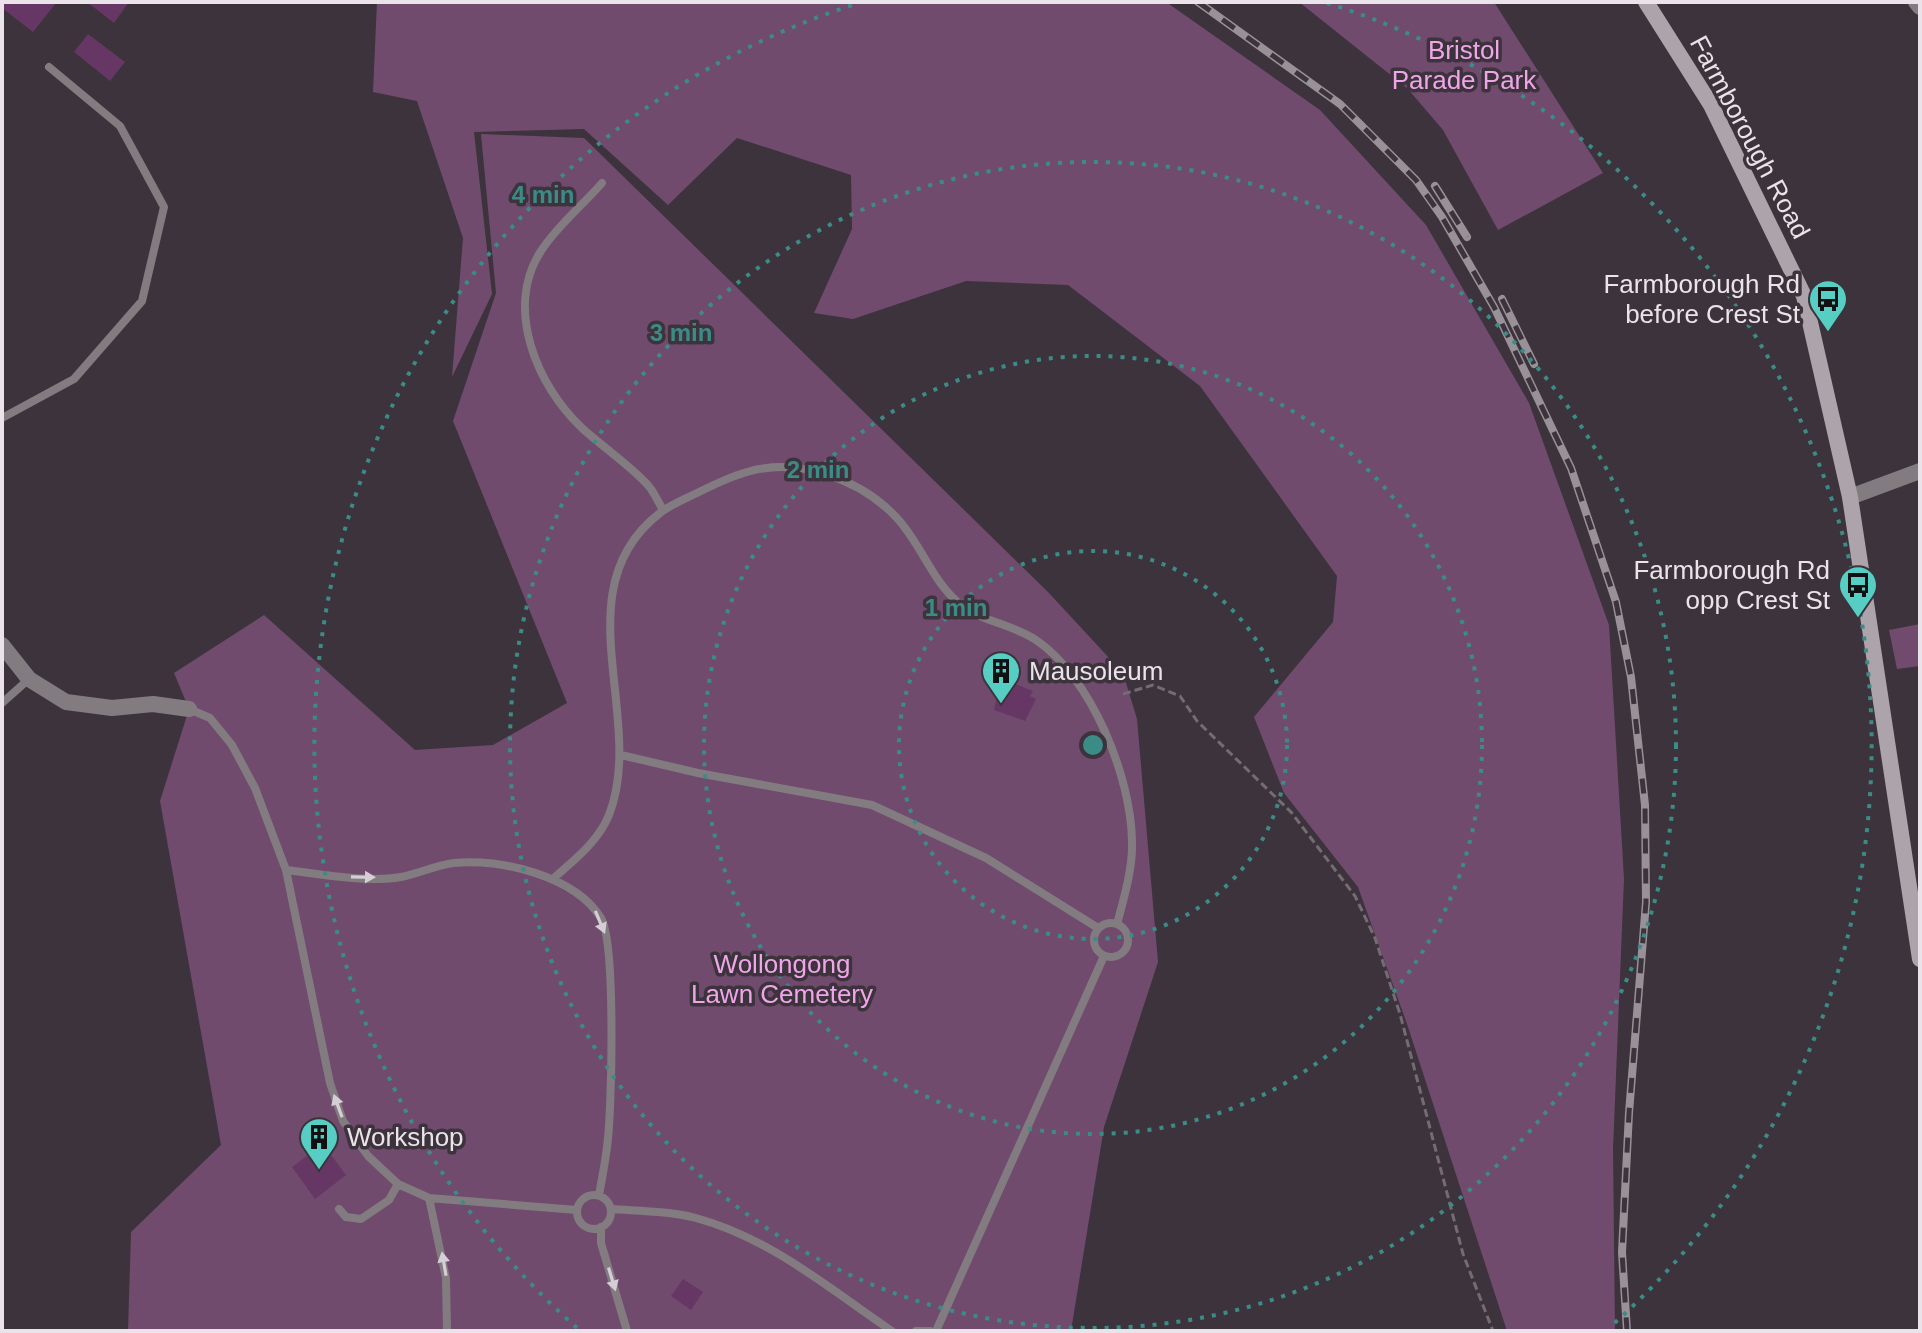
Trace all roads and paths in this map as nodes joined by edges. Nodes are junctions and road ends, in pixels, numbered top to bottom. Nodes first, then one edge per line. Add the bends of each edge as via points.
1 (1646, 2) edge
2 (1916, 2) edge
3 (1920, 7) edge
4 (49, 67) dead end
5 (602, 183) dead end
6 (2, 418) edge
7 (1920, 471) edge
8 (1850, 497) junction
9 (663, 510) junction
10 (2, 645) edge
11 (29, 679) junction
12 (1123, 694) dead end
13 (2, 703) edge
14 (189, 709) joint
15 (621, 755) junction
16 (286, 870) junction
17 (554, 878) junction
18 (1117, 924) junction
19 (1098, 928) junction
20 (1104, 956) junction
21 (1920, 959) edge
22 (398, 1184) junction
23 (599, 1195) junction
24 (429, 1198) junction
25 (339, 1209) dead end
26 (611, 1209) junction
27 (577, 1210) junction
28 (601, 1227) junction
29 (447, 1331) edge
30 (627, 1331) edge
31 (892, 1331) edge
32 (916, 1331) edge
33 (933, 1331) edge
34 (1493, 1331) edge

1 - 8 street, Farmborough Road via 1711,105 1799,284
2 - 3 street
4 - 6 lane via 120,126 164,207 142,301 74,379
5 - 9 lane via 539,254 525,291 524,314 532,348 561,406 650,487
7 - 8 street
8 - 21 street, Farmborough Road
9 - 15 lane via 627,550 612,600 609,639
9 - 18 lane via 750,471 805,469 843,481 898,519 958,603 1034,639 1058,657 1098,717 1124,790 1132,841
10 - 11 street
11 - 13 lane
11 - 14 street via 66,702
12 - 34 path via 1153,685 1180,696 1197,721 1291,812 1355,896 1400,1014 1463,1254
14 - 16 lane via 210,718 232,745 255,788
15 - 17 lane via 608,818 585,851
15 - 19 lane via 872,805 986,858
16 -> 17 lane via 398,877 454,863
22 -> 16 lane via 368,1156 343,1121 330,1083
17 -> 23 lane via 589,901 603,921 609,956 608,1145
18 - 19 lane
18 - 20 lane via 1127,934 1127,947 1117,956
19 - 20 lane via 1094,943
20 - 33 lane
22 - 24 lane
22 - 25 lane via 389,1200 361,1219 346,1217
23 - 26 lane
23 - 27 lane via 587,1196
24 - 27 lane
29 -> 24 lane via 446,1278
26 - 28 lane
26 - 31 lane via 695,1218 743,1234
27 - 28 lane via 584,1226
28 -> 30 lane
32 - 33 lane

